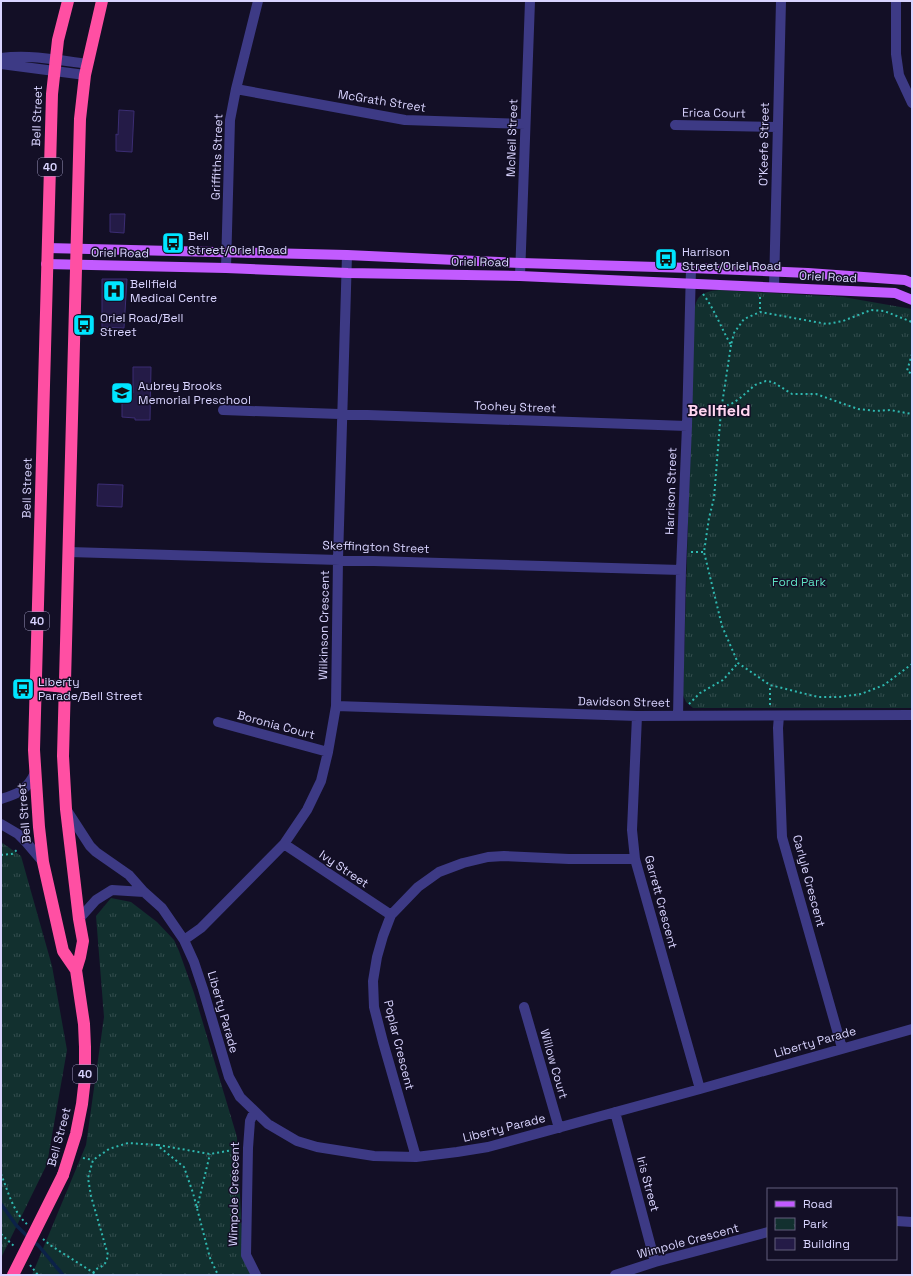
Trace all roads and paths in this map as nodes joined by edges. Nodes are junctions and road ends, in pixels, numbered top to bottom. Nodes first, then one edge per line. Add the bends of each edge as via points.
1 (68, 1) edge
2 (102, 1) edge
3 (258, 1) edge
4 (530, 1) edge
5 (781, 1) edge
6 (896, 1) edge
7 (1, 58) edge
8 (1, 64) edge
9 (54, 65) junction
10 (86, 70) junction
11 (236, 89) junction
12 (912, 103) edge
13 (525, 124) junction
14 (675, 125) dead end
15 (777, 127) junction
16 (47, 248) junction
17 (77, 248) junction
18 (227, 252) junction
19 (348, 255) junction
20 (521, 263) junction
21 (46, 264) junction
22 (77, 265) junction
23 (226, 268) junction
24 (691, 268) junction
25 (775, 272) junction
26 (348, 273) junction
27 (520, 276) junction
28 (912, 283) edge
29 (690, 284) junction
30 (774, 287) junction
31 (702, 293) dead end
32 (912, 300) edge
33 (912, 322) edge
34 (731, 345) junction
35 (912, 354) edge
36 (912, 374) edge
37 (722, 407) junction
38 (223, 410) dead end
39 (342, 414) junction
40 (912, 414) edge
41 (687, 426) junction
42 (69, 552) junction
43 (338, 559) junction
44 (681, 570) junction
45 (738, 663) junction
46 (912, 664) edge
47 (36, 684) junction
48 (66, 688) junction
49 (336, 706) junction
50 (678, 711) junction
51 (912, 715) edge
52 (637, 716) junction
53 (779, 716) junction
54 (218, 722) dead end
55 (328, 752) junction
56 (35, 773) junction
57 (1, 799) edge
58 (66, 809) junction
59 (1, 824) edge
60 (18, 834) junction
61 (284, 844) junction
62 (1, 855) edge
63 (635, 859) junction
64 (43, 862) junction
65 (143, 891) junction
66 (391, 915) junction
67 (79, 919) junction
68 (184, 940) junction
69 (76, 970) junction
70 (524, 1007) dead end
71 (912, 1028) edge
72 (842, 1048) junction
73 (700, 1090) junction
74 (254, 1112) junction
75 (615, 1112) junction
76 (559, 1128) junction
77 (157, 1145) junction
78 (248, 1148) junction
79 (210, 1154) junction
80 (416, 1156) junction
81 (83, 1158) dead end
82 (93, 1160) junction
83 (197, 1209) junction
84 (897, 1221) edge
85 (912, 1222) edge
86 (767, 1232) edge
87 (655, 1262) junction
88 (93, 1273) dead end
89 (13, 1275) edge
90 (218, 1275) edge
91 (256, 1275) edge
92 (615, 1275) edge

1 - 9 highway, Bell Street / 40
2 - 10 highway, Bell Street / 40
3 - 11 street, Griffiths Street
4 - 13 street, McNeil Street
5 - 15 street, O'Keefe Street
6 - 12 street via 896,54 899,75
7 - 9 street via 13,56
8 - 9 street via 12,67
9 - 10 street
9 - 16 highway, Bell Street / 40
10 - 17 highway, Bell Street / 40 via 80,119
11 - 13 street, McGrath Street via 405,120
11 - 18 street, Griffiths Street via 230,120
13 - 20 street, McNeil Street
14 - 15 street, Erica Court
15 - 25 street, O'Keefe Street
16 - 17 main road, Oriel Road
16 - 21 highway, Bell Street / 40
17 - 18 main road, Oriel Road
17 - 22 highway, Bell Street / 40
18 - 19 main road, Oriel Road
18 - 23 street, Griffiths Street
19 - 20 main road, Oriel Road
19 - 26 street, Wilkinson Crescent
20 - 24 main road, Oriel Road
20 - 27 street, McNeil Street
21 - 22 main road, Oriel Road
21 - 47 highway, Bell Street / 40
22 - 23 main road, Oriel Road
22 - 42 highway, Bell Street / 40
23 - 26 main road, Oriel Road
24 - 25 main road, Oriel Road
24 - 29 street, Harrison Street
25 - 28 main road, Oriel Road
25 - 30 street, O'Keefe Street
26 - 27 main road, Oriel Road
26 - 39 street, Wilkinson Crescent
27 - 29 main road, Oriel Road
29 - 30 main road, Oriel Road
29 - 41 street, Harrison Street
30 - 32 main road, Oriel Road via 895,293
31 - 34 path via 712,305
33 - 34 path via 884,311 871,310 827,324 760,312 744,319 734,332
34 - 37 path
35 - 36 path via 907,371
37 - 40 path via 739,399 755,385 766,381 773,382 792,394 816,394 858,409
37 - 45 path via 714,498 704,552 722,626
38 - 39 street, Toohey Street
39 - 41 street, Toohey Street
39 - 43 street, Wilkinson Crescent
41 - 44 street, Harrison Street
42 - 43 street, Skeffington Street
42 - 48 highway, Bell Street / 40
43 - 44 street, Skeffington Street
43 - 49 street, Wilkinson Crescent
44 - 50 street, Harrison Street
45 - 46 path via 770,685 818,697 861,694 884,685
45 - 50 path via 723,680 700,693
47 - 48 highway
47 - 56 highway, Bell Street / 40
48 - 58 highway, Bell Street / 40
49 - 52 street, Davidson Street
49 - 55 street, Wilkinson Crescent
50 - 52 street, Davidson Street
50 - 53 street, Davidson Street
51 - 53 street, Davidson Street
52 - 63 street, Garrett Crescent via 632,830
53 - 72 street, Carlyle Crescent via 782,837
54 - 55 street, Boronia Court
55 - 61 street, Wilkinson Crescent via 321,781 307,810
56 - 57 street via 26,788
56 - 64 highway, Bell Street / 40
58 - 65 street, Liberty Parade via 90,846 129,875
58 - 67 highway, Bell Street / 40
59 - 60 street
60 - 62 path via 18,849 12,854
60 - 64 street
61 - 66 street, Ivy Street
61 - 68 street, Wilkinson Crescent via 201,928
63 - 66 street, Poplar Crescent via 488,857 439,872 418,887
63 - 73 street, Garrett Crescent
64 - 69 highway, Bell Street / 40 via 63,951
65 - 67 street via 112,890 96,900
65 - 68 street, Liberty Parade via 162,908
66 - 80 street, Poplar Crescent via 377,957 373,981 374,1007
67 - 69 highway, Bell Street / 40 via 83,941
68 - 74 street, Liberty Parade via 203,989 229,1077 240,1097
69 - 89 highway, Bell Street / 40, bridge via 85,1047 85,1078 76,1134 63,1175
70 - 76 street, Willow Court
71 - 72 street, Liberty Parade
72 - 73 street, Liberty Parade
73 - 75 street, Liberty Parade
74 - 78 street, Wimpole Crescent via 250,1121
74 - 80 street, Liberty Parade via 282,1133 317,1147 374,1156
75 - 76 street, Liberty Parade
75 - 87 street, Iris Street
76 - 80 street, Liberty Parade via 488,1148
77 - 79 path
77 - 82 path via 128,1143 109,1149
77 - 83 path via 184,1167
78 - 79 path
78 - 91 street, Wimpole Crescent via 246,1255
79 - 83 path
81 - 82 path
82 - 88 path via 88,1178 108,1255 106,1263
83 - 90 path via 210,1258
84 - 85 street
86 - 87 street, Wimpole Crescent
87 - 92 street, Wimpole Crescent

